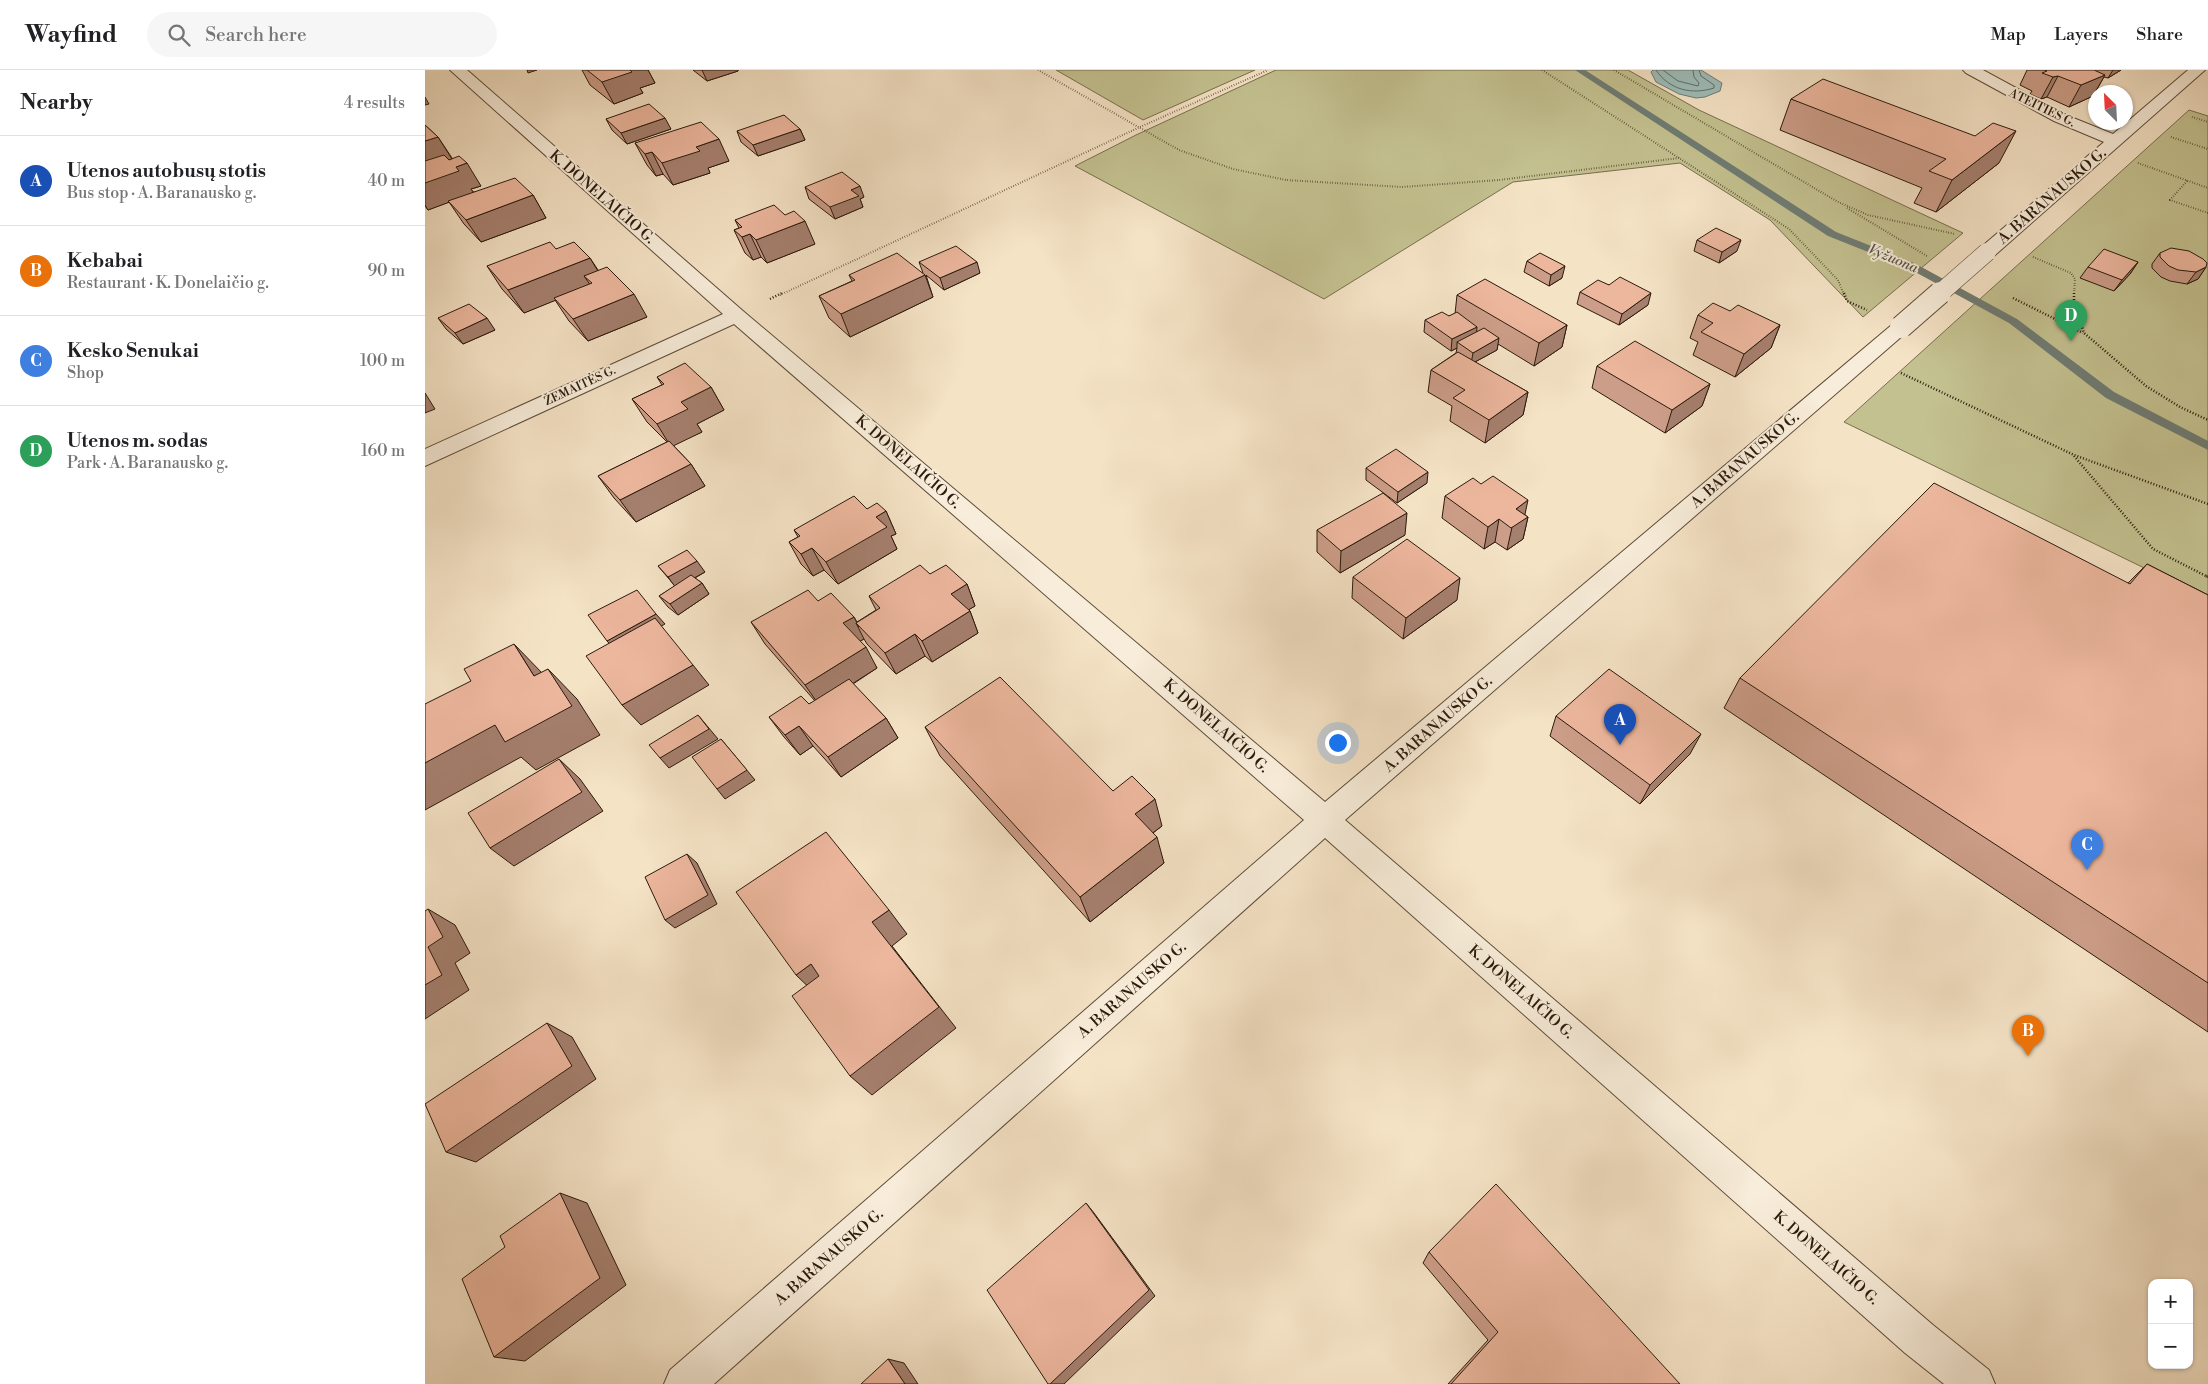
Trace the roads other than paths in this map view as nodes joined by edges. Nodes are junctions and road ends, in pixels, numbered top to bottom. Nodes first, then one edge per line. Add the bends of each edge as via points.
1 (458, 70) edge
2 (1971, 70) edge
3 (2197, 70) edge
4 (2115, 141) junction
5 (736, 315) junction
6 (425, 458) edge
7 (1325, 820) junction
8 (1974, 1383) edge
9 (684, 1384) edge

1 - 5 street, K. DONELAIČIO G.
2 - 4 street, ATEITIES G. via 2060,118
3 - 4 street, A. BARANAUSKO G.
4 - 7 street, A. BARANAUSKO G., bridge
5 - 6 street, ŽEMAITĖS G.
5 - 7 street, K. DONELAIČIO G.
7 - 8 street, K. DONELAIČIO G. via 1919,1340
7 - 9 street, A. BARANAUSKO G.

